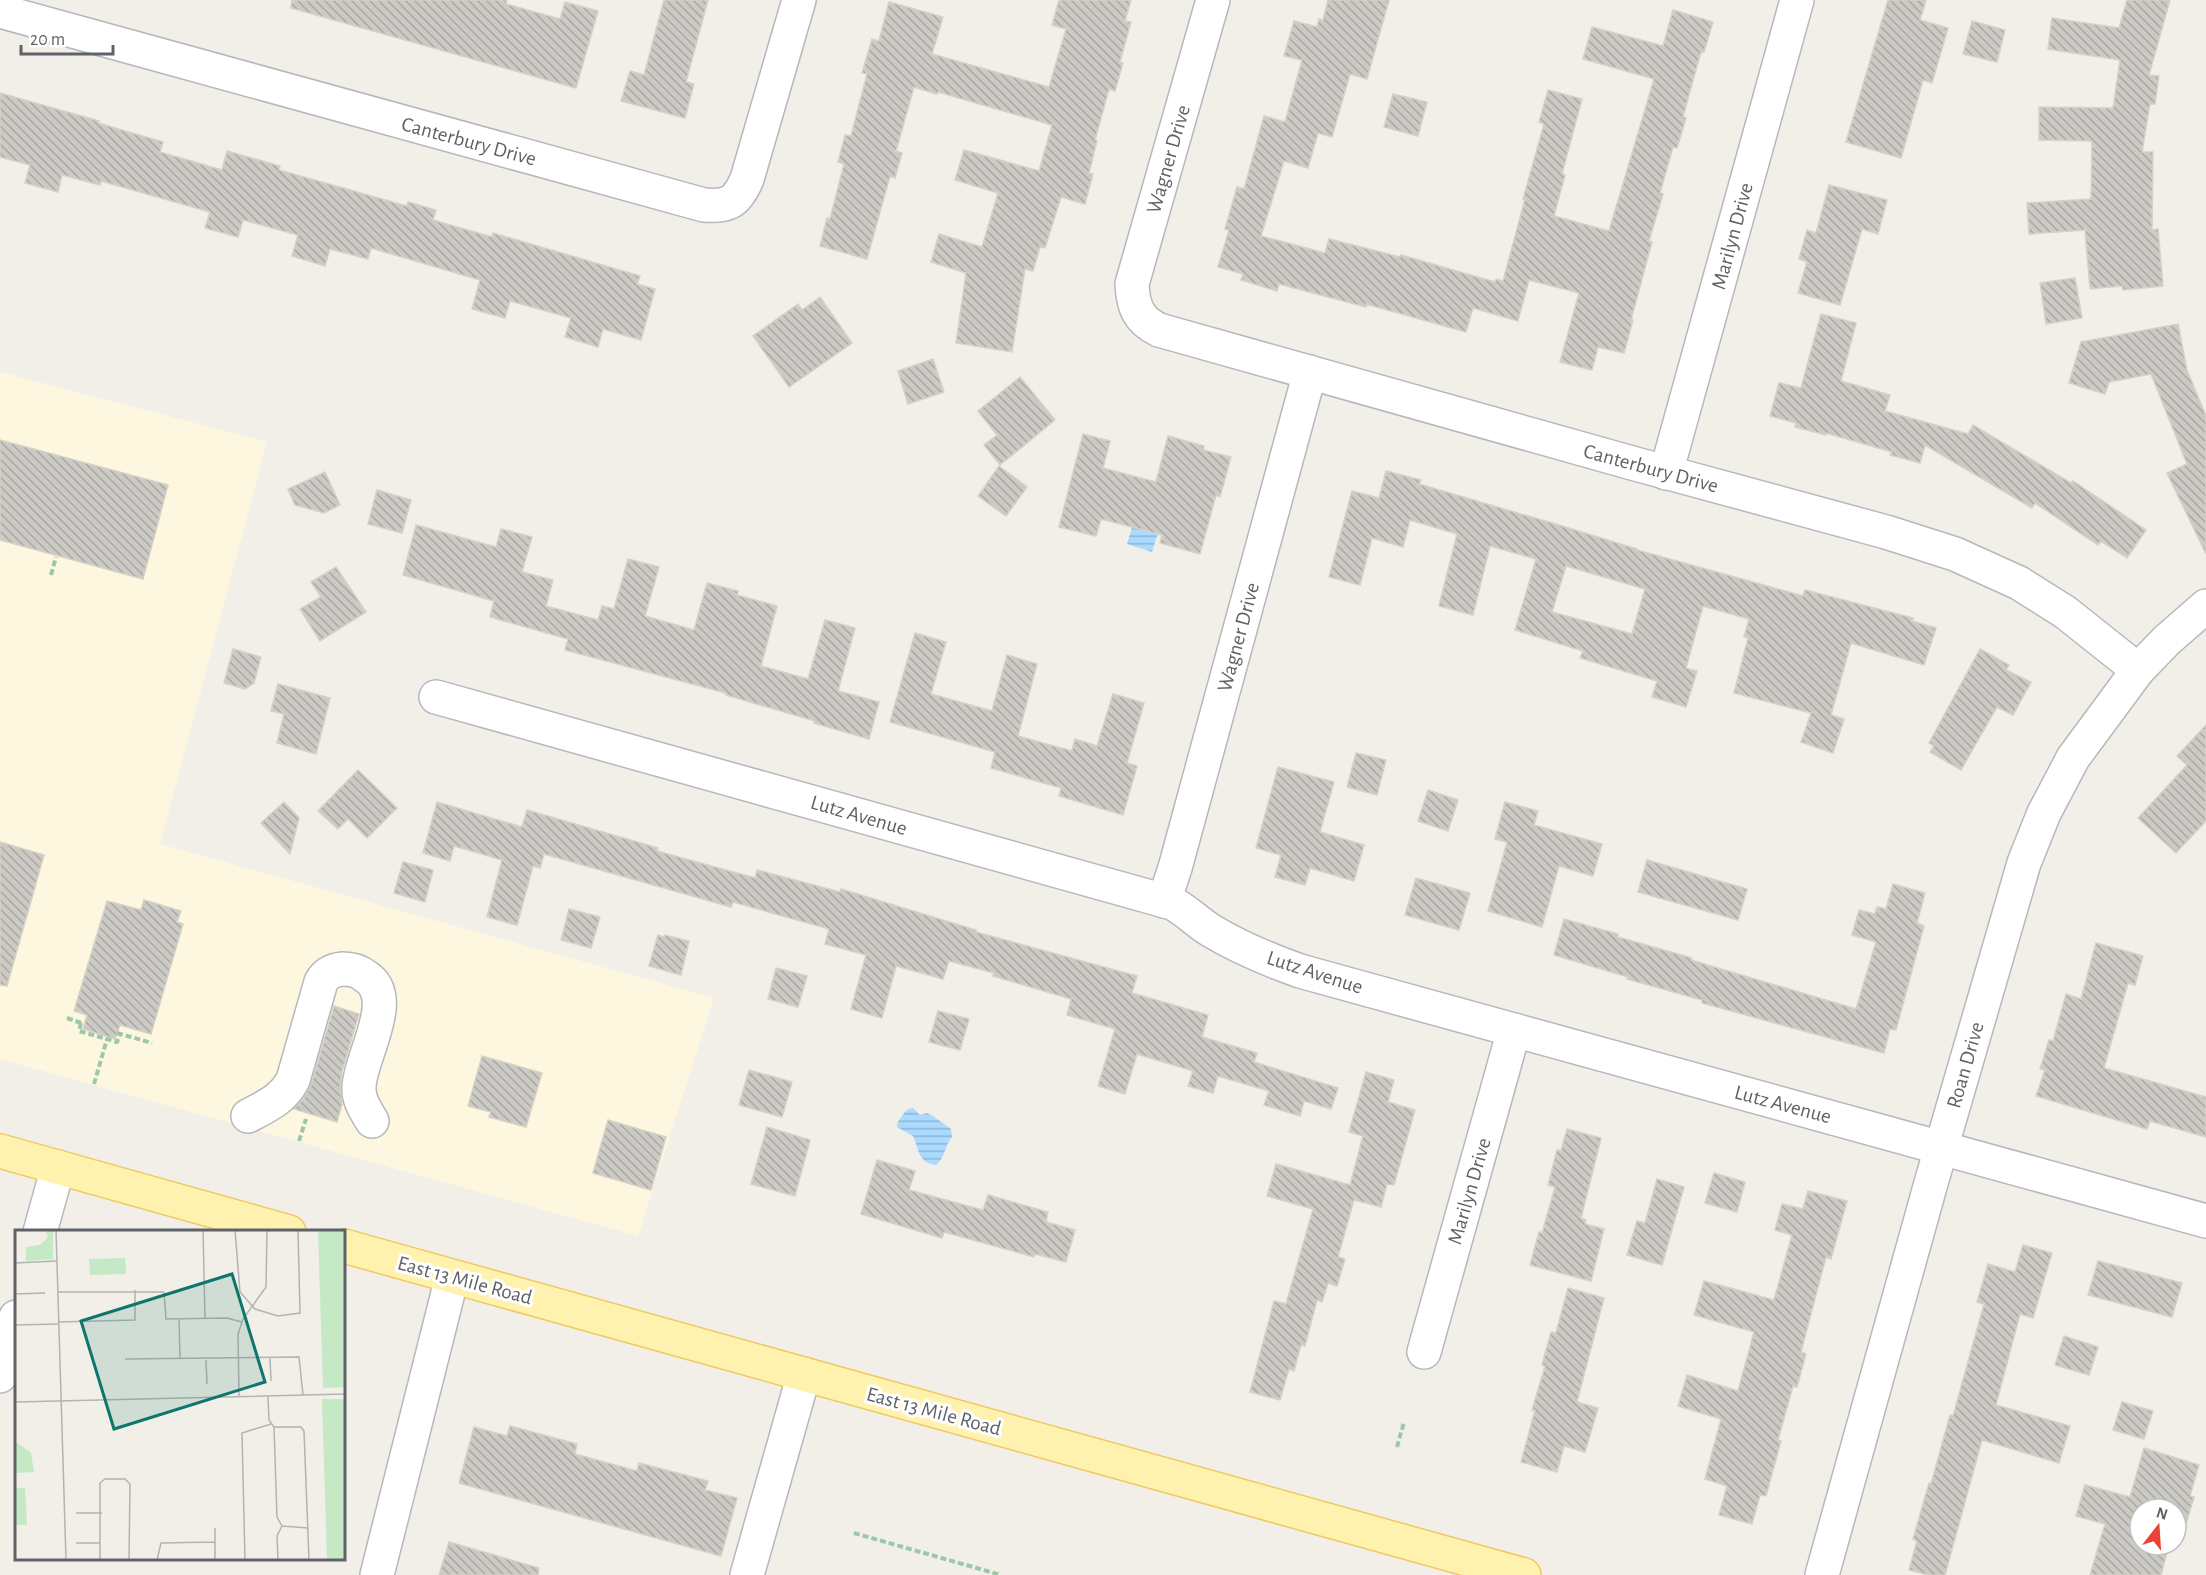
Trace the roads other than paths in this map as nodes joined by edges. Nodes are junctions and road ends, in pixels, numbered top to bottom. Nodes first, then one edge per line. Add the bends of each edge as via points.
1 (799, 0) edge
2 (1213, 0) edge
3 (1797, 0) edge
4 (0, 11) edge
5 (1140, 317) joint
6 (1310, 372) junction
7 (1666, 473) junction
8 (2206, 606) edge
9 (2138, 670) junction
10 (436, 698) dead end
11 (1164, 901) junction
12 (1514, 1030) junction
13 (248, 1116) dead end
14 (372, 1121) dead end
15 (1941, 1148) junction
16 (0, 1151) edge
17 (58, 1167) junction
18 (2206, 1221) edge
19 (41, 1230) edge
20 (282, 1230) edge
21 (345, 1246) edge
22 (452, 1277) junction
23 (15, 1321) edge
24 (1424, 1352) dead end
25 (804, 1374) junction
26 (0, 1376) edge
27 (377, 1575) edge
28 (747, 1575) edge
29 (1524, 1575) edge
30 (1822, 1575) edge

1 - 4 street, Canterbury Drive via 747,179 733,202 720,207
2 - 5 street, Wagner Drive via 1132,284 1133,302
3 - 7 street, Marilyn Drive
5 - 6 street, Canterbury Drive via 1159,330
6 - 7 street, Canterbury Drive
6 - 11 street, Wagner Drive
7 - 9 street, Canterbury Drive via 1955,554 2019,583 2065,612
8 - 9 street, Roan Drive
9 - 15 street, Roan Drive via 2073,758 2044,813 2024,863
10 - 11 street, Lutz Avenue
11 - 12 street, Lutz Avenue via 1277,963
12 - 15 street, Lutz Avenue
12 - 24 street, Marilyn Drive
13 - 14 street via 286,1092 293,1080 321,982 330,972 347,969 371,980 380,998 359,1086
15 - 18 street, Lutz Avenue
15 - 30 street, Roan Drive
16 - 17 main road
17 - 19 street
17 - 20 main road
21 - 22 main road, East 13 Mile Road
22 - 25 main road, East 13 Mile Road
22 - 27 street
23 - 26 street
25 - 28 street
25 - 29 main road, East 13 Mile Road

